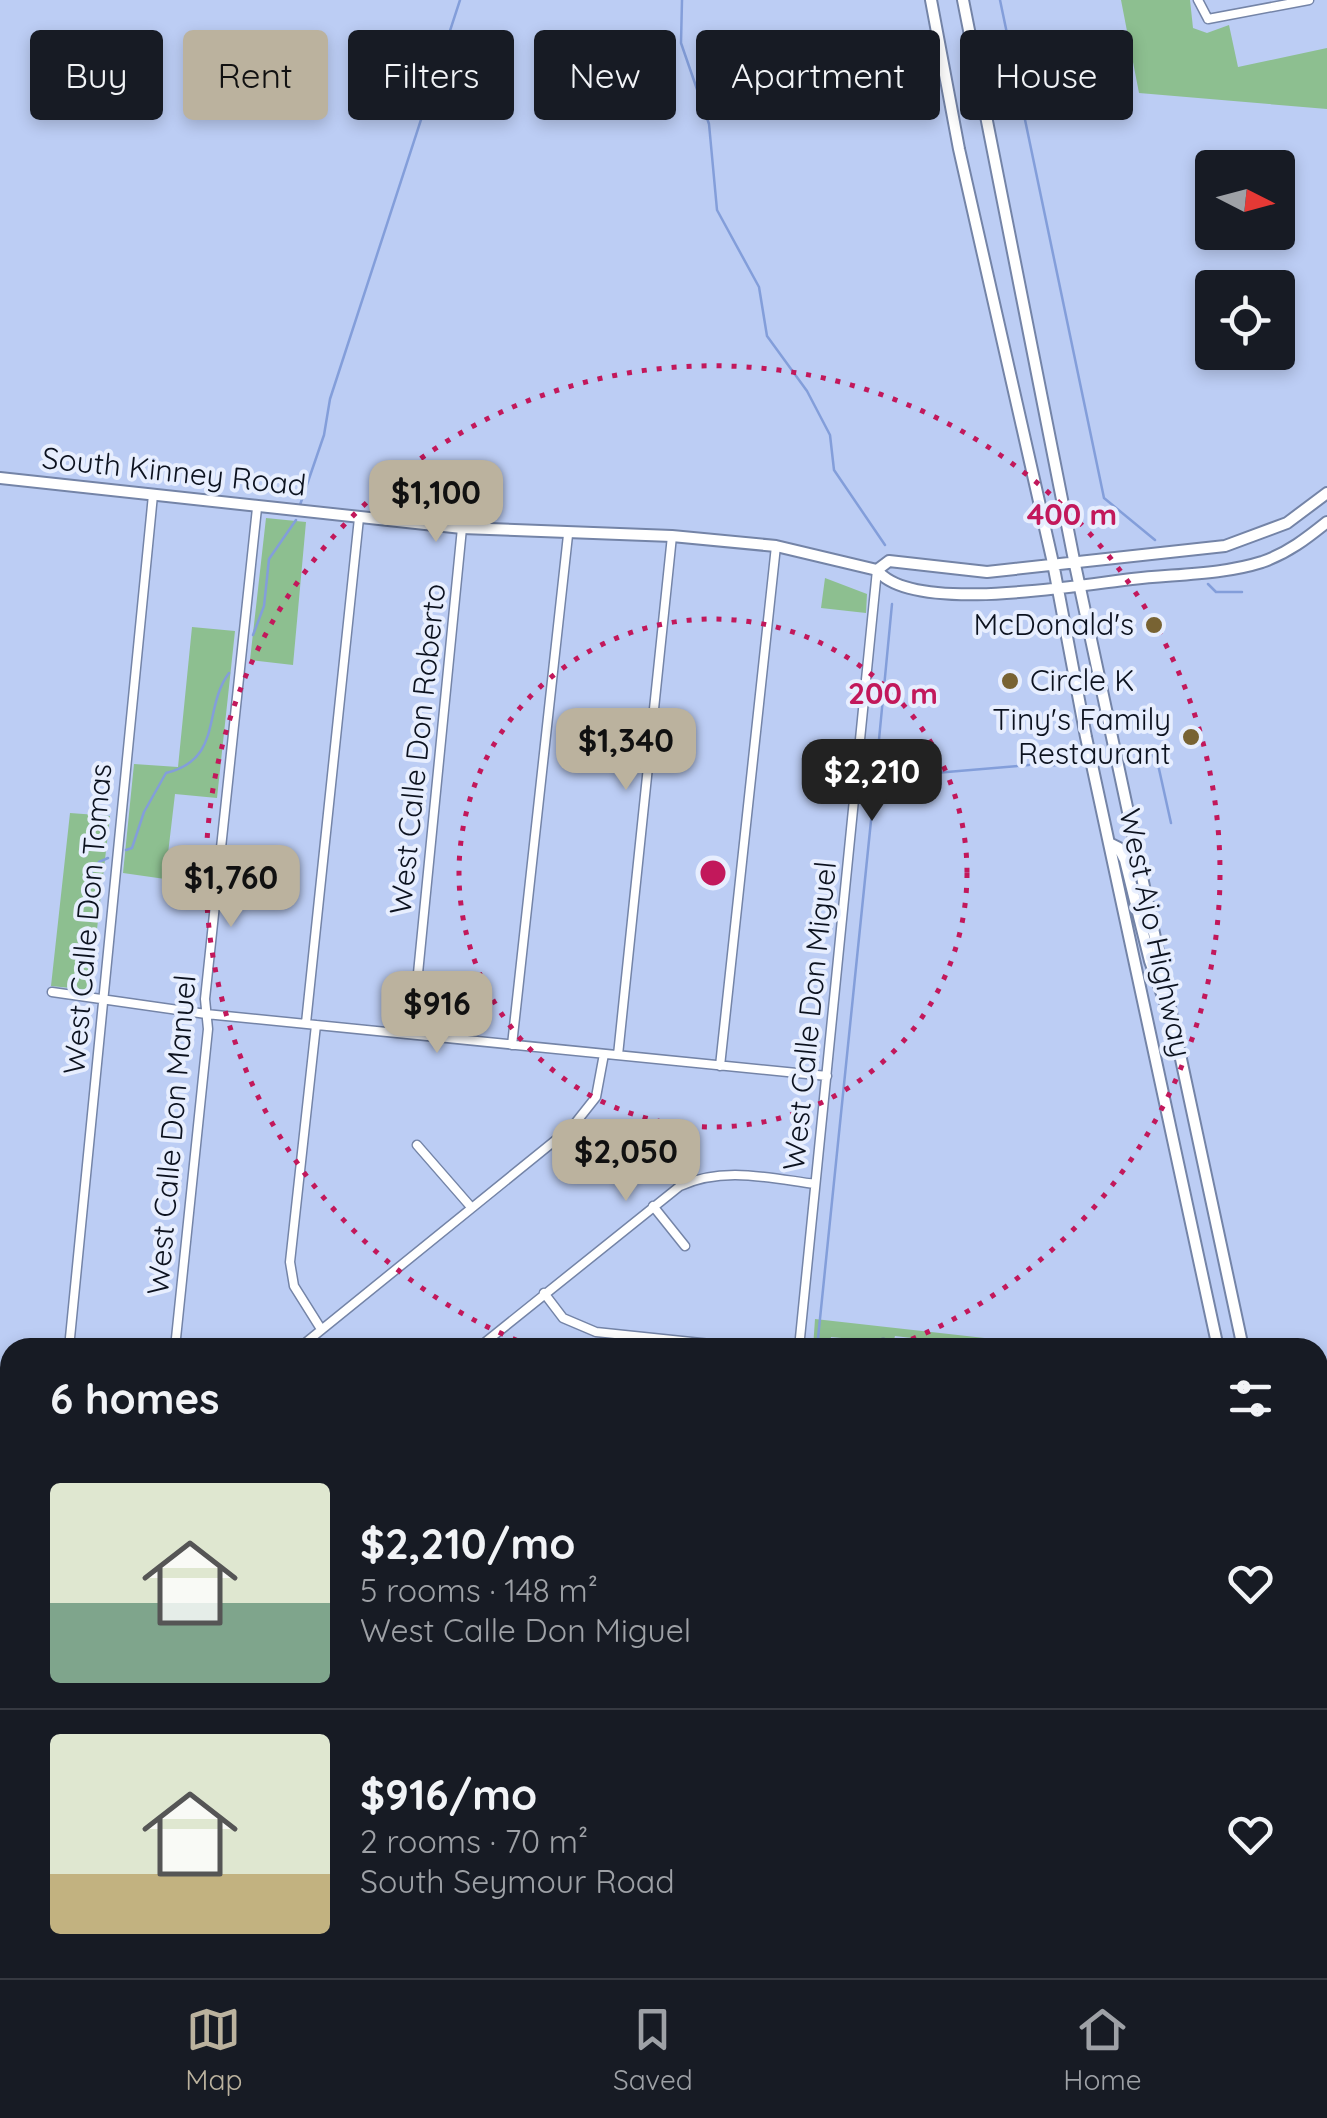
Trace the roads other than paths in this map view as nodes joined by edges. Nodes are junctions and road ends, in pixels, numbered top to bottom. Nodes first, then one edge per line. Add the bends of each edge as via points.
1 (931, 0) edge
2 (963, 0) edge
3 (1198, 0) edge
4 (1309, 0) edge
5 (0, 478) edge
6 (1327, 493) edge
7 (153, 495) junction
8 (257, 508) junction
9 (359, 518) junction
10 (1327, 522) edge
11 (462, 528) junction
12 (568, 534) junction
13 (672, 536) junction
14 (776, 546) junction
15 (1074, 560) junction
16 (1053, 562) junction
17 (878, 570) junction
18 (1080, 586) junction
19 (1058, 588) junction
20 (1110, 844) junction
21 (52, 992) dead end
22 (102, 1002) junction
23 (206, 1014) junction
24 (1173, 1016) junction
25 (311, 1024) junction
26 (412, 1034) junction
27 (512, 1044) junction
28 (604, 1054) junction
29 (618, 1055) junction
30 (720, 1066) junction
31 (827, 1076) junction
32 (417, 1145) dead end
33 (815, 1184) junction
34 (654, 1206) junction
35 (471, 1207) junction
36 (685, 1246) dead end
37 (544, 1293) junction
38 (321, 1329) junction
39 (69, 1338) edge
40 (177, 1338) edge
41 (311, 1338) edge
42 (490, 1338) edge
43 (658, 1338) edge
44 (801, 1338) edge
45 (1216, 1338) edge
46 (1240, 1338) edge

1 - 16 main road, West Ajo Highway
2 - 15 main road, West Ajo Highway
3 - 4 street via 1207,21
5 - 7 main road, South Kinney Road
6 - 15 main road, South Kinney Road via 1252,540
7 - 8 main road, South Kinney Road
7 - 22 street, West Calle Don Tomas
8 - 9 main road, South Kinney Road
8 - 23 street, West Calle Don Manuel
9 - 11 main road, South Kinney Road
9 - 25 street
10 - 18 main road, South Kinney Road via 1264,561
11 - 12 main road, South Kinney Road
11 - 26 street, West Calle Don Roberto
12 - 13 main road, South Kinney Road
12 - 27 street
13 - 14 main road, South Kinney Road
13 - 29 street
14 - 17 main road, South Kinney Road
14 - 30 street
15 - 16 main road, South Kinney Road
15 - 18 main road, West Ajo Highway
16 - 17 main road, South Kinney Road via 961,572 889,560
16 - 19 main road, West Ajo Highway
17 - 19 main road, South Kinney Road via 898,584 959,594
17 - 31 street, West Calle Don Miguel
18 - 19 main road, South Kinney Road
18 - 24 main road, West Ajo Highway
19 - 20 main road, West Ajo Highway
20 - 24 main road via 1126,860 1155,978
20 - 45 main road, West Ajo Highway
21 - 22 street
22 - 23 street
22 - 39 street, West Calle Don Tomas
23 - 25 street
23 - 40 street, West Calle Don Manuel
24 - 46 main road, West Ajo Highway
25 - 26 street
25 - 38 street via 290,1262 294,1286
26 - 27 street
27 - 28 street
28 - 29 street
28 - 35 street via 601,1082 586,1113
29 - 30 street
30 - 31 street
31 - 33 street, West Calle Don Miguel
32 - 35 street
33 - 34 street via 700,1176
33 - 44 street, West Calle Don Miguel
34 - 36 street
34 - 37 street
35 - 38 street
37 - 42 street
37 - 43 street via 564,1318 586,1330
38 - 41 street

